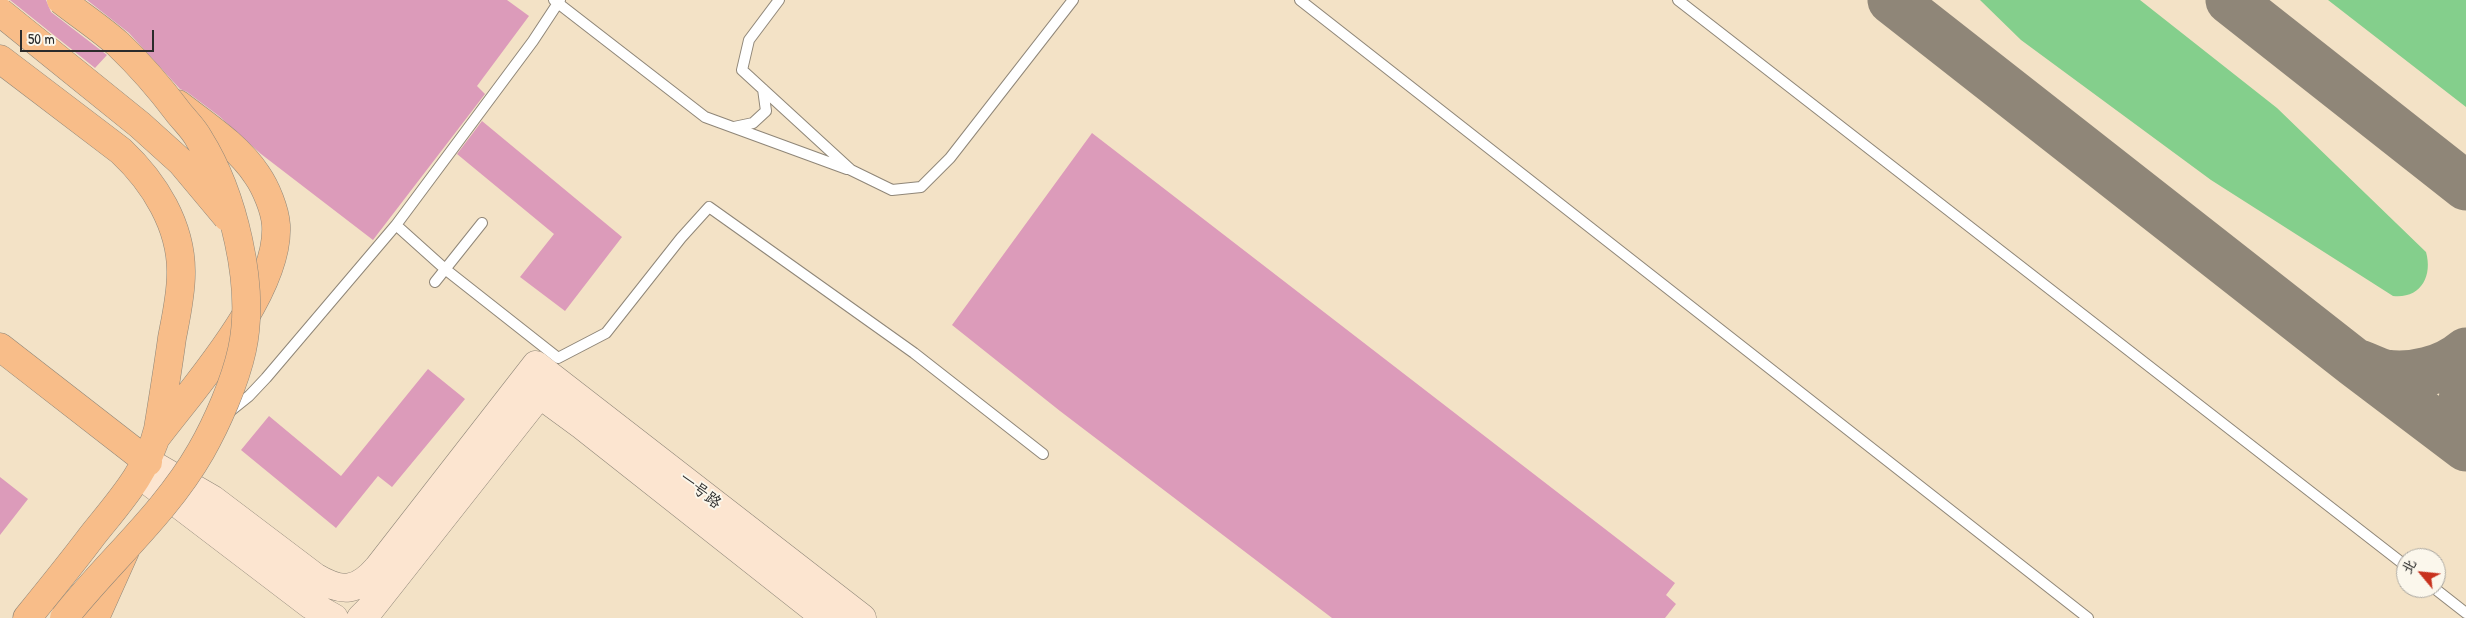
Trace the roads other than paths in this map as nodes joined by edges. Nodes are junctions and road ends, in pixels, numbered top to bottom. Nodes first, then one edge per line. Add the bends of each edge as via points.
1 (46, 0) edge
2 (61, 0) edge
3 (779, 0) edge
4 (1073, 0) edge
5 (1300, 0) edge
6 (1678, 0) edge
7 (557, 1) edge
8 (0, 12) edge
9 (0, 59) edge
10 (763, 89) junction
11 (734, 127) junction
12 (851, 170) junction
13 (482, 223) dead end
14 (396, 225) junction
15 (236, 227) junction
16 (445, 269) junction
17 (435, 282) dead end
18 (0, 347) edge
19 (538, 380) junction
20 (199, 436) dead end
21 (1043, 454) dead end
22 (148, 458) junction
23 (127, 547) junction
24 (2396, 558) edge
25 (2446, 597) edge
26 (2466, 613) edge
27 (27, 618) edge
28 (64, 618) edge
29 (95, 618) edge
30 (334, 618) edge
31 (361, 618) edge
32 (826, 618) edge
33 (862, 618) edge
34 (2088, 618) edge

1 - 22 main road via 240,155 258,175 276,225 265,277 251,308
2 - 15 main road, bridge via 117,44 160,89 199,138 220,181
3 - 10 lane via 749,40 742,70
4 - 12 lane via 950,158 921,187 892,190
5 - 34 lane
6 - 24 lane
7 - 11 lane via 705,116
7 - 14 lane via 533,41
8 - 15 main road, bridge via 181,162
9 - 22 main road via 139,168 172,226 180,254 180,290
10 - 11 lane via 766,111 754,123
10 - 12 lane
11 - 12 lane
13 - 16 lane
14 - 16 lane
14 - 20 lane via 249,396
15 - 23 main road, bridge via 243,274 245,328 235,372 201,451
16 - 17 lane
16 - 21 lane via 558,358 606,333 709,207 914,353
18 - 22 main road
19 - 22 main road via 378,568 366,581 354,587 333,586 315,577 212,499
19 - 31 main road via 372,608
19 - 32 main road, 一号路
19 - 33 main road, 一号路
22 - 27 main road
22 - 30 main road via 311,605
23 - 28 main road, bridge
23 - 29 main road
25 - 26 lane

